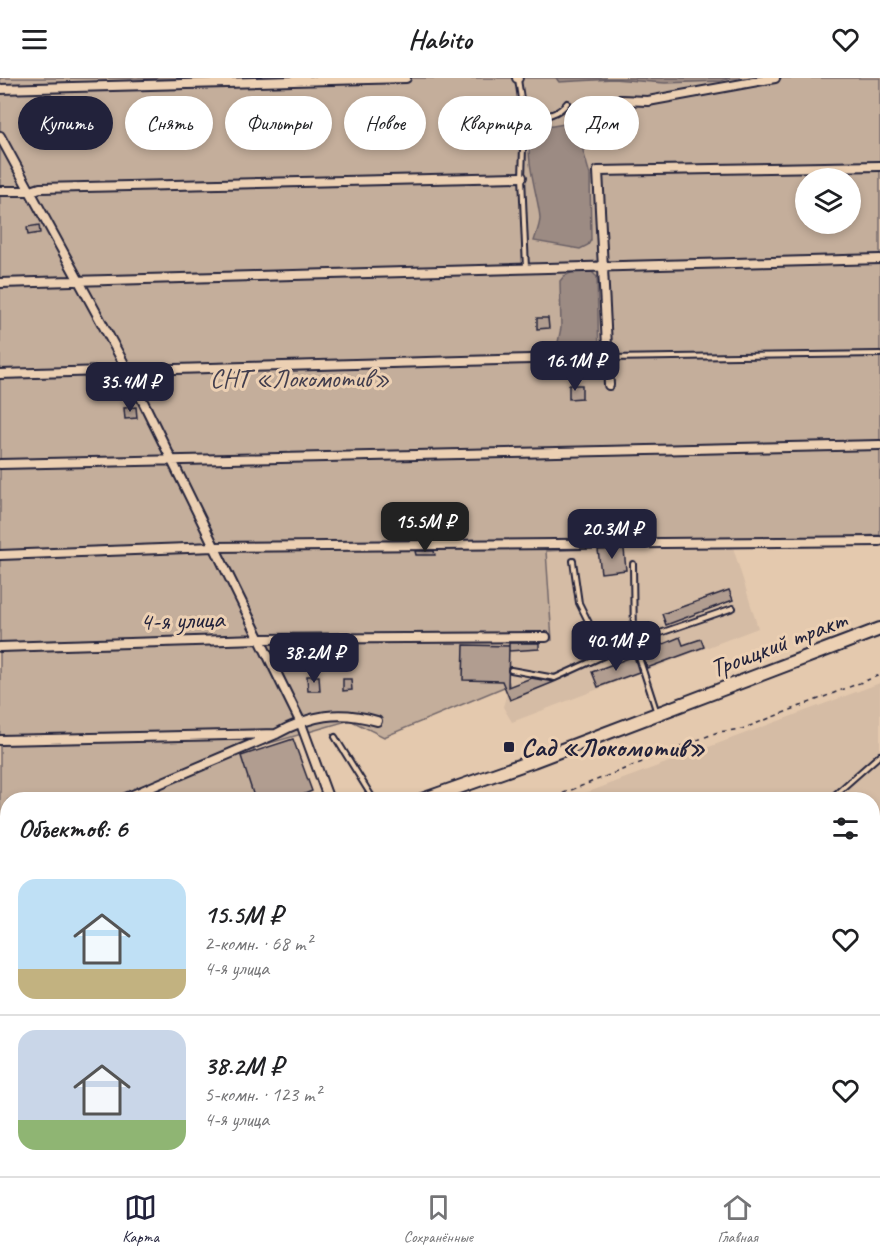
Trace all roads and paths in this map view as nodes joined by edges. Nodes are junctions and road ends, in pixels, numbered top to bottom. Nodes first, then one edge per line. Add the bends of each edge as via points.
1 (406, 78) edge
2 (518, 78) edge
3 (775, 78) edge
4 (0, 89) edge
5 (521, 96) edge
6 (639, 101) edge
7 (0, 136) edge
8 (523, 150) edge
9 (880, 166) edge
10 (522, 177) junction
11 (0, 191) edge
12 (32, 191) junction
13 (880, 259) edge
14 (602, 265) junction
15 (526, 268) junction
16 (78, 281) junction
17 (0, 283) edge
18 (880, 354) edge
19 (609, 358) junction
20 (531, 359) dead end
21 (128, 371) junction
22 (0, 374) edge
23 (609, 385) dead end
24 (880, 445) edge
25 (171, 459) junction
26 (0, 464) edge
27 (880, 541) edge
28 (214, 547) junction
29 (0, 555) edge
30 (573, 561) dead end
31 (633, 564) dead end
32 (733, 608) dead end
33 (880, 629) edge
34 (546, 637) dead end
35 (259, 639) junction
36 (634, 642) junction
37 (0, 647) edge
38 (605, 655) junction
39 (511, 670) dead end
40 (880, 675) edge
41 (657, 713) junction
42 (300, 721) junction
43 (377, 721) dead end
44 (276, 734) junction
45 (335, 736) dead end
46 (0, 740) edge
47 (880, 755) edge
48 (140, 792) edge
49 (326, 792) edge
50 (369, 792) edge
51 (444, 792) edge
52 (566, 792) edge
53 (838, 792) edge

1 - 4 street
2 - 5 lane
3 - 6 street
7 - 12 street
8 - 10 lane
9 - 14 street via 598,171
10 - 12 street
10 - 15 lane
11 - 12 street
12 - 16 street
13 - 14 street
14 - 15 street
14 - 19 street
15 - 16 street
16 - 17 street
16 - 21 street
18 - 19 lane
19 - 23 street
20 - 21 street
21 - 22 street
21 - 25 street
24 - 25 street
25 - 26 street
25 - 28 street
27 - 28 street
28 - 29 street
28 - 35 street
30 - 38 lane via 579,603
31 - 36 lane
32 - 36 lane
33 - 41 main road, Троицкий тракт
34 - 35 street, 4-я улица
35 - 37 street, 4-я улица
35 - 42 street
36 - 38 lane
36 - 41 lane
38 - 39 lane via 555,678
40 - 52 path via 742,729 718,732
41 - 51 main road, Троицкий тракт
42 - 43 street via 332,714
42 - 44 street
42 - 49 street
44 - 46 street
44 - 48 street
45 - 50 lane
47 - 53 lane

